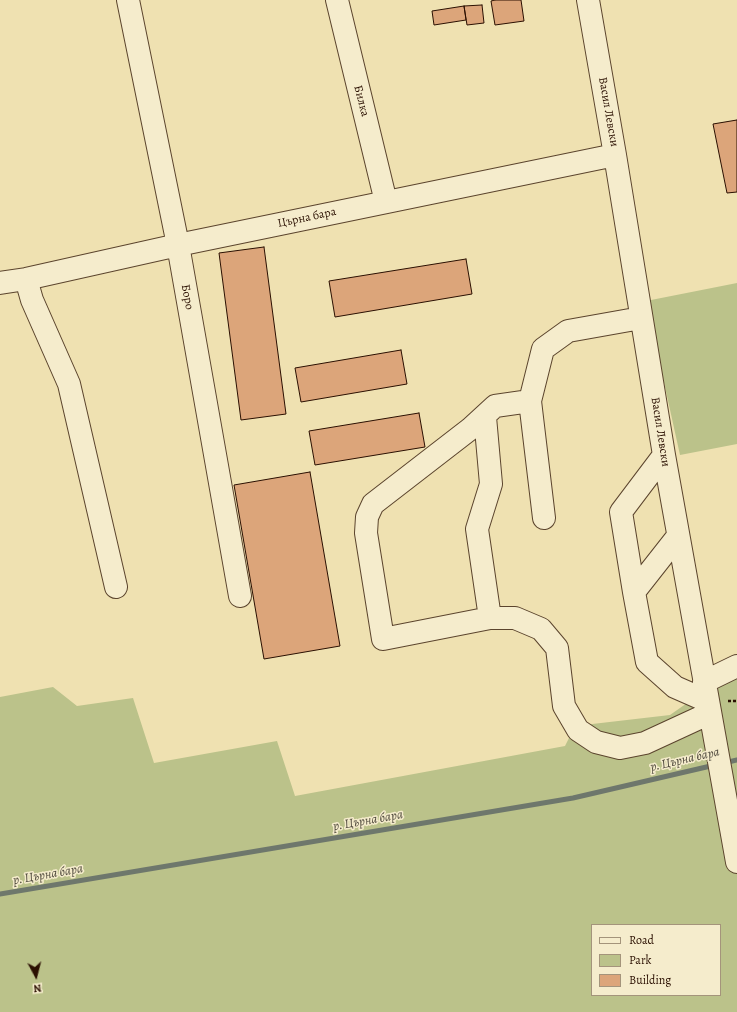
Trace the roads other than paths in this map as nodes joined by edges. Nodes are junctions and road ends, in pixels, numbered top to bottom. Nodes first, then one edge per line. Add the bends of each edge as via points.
1 (128, 0) edge
2 (337, 0) edge
3 (588, 0) edge
4 (615, 155) junction
5 (386, 202) junction
6 (178, 245) junction
7 (26, 279) junction
8 (0, 282) edge
9 (641, 318) junction
10 (530, 401) junction
11 (485, 417) junction
12 (664, 455) junction
13 (544, 518) dead end
14 (678, 536) junction
15 (116, 587) dead end
16 (634, 592) junction
17 (240, 596) dead end
18 (490, 618) junction
19 (737, 666) edge
20 (709, 706) junction
21 (737, 862) edge

1 - 6 street, Боро
2 - 5 street, Билка
3 - 4 street, Васил Левски
4 - 5 street, Църна бара
4 - 9 street, Васил Левски
5 - 6 street, Църна бара
6 - 7 street, Църна бара
6 - 17 street, Боро
7 - 8 street, Църна бара
7 - 15 street via 32,300 69,384
9 - 10 street via 568,331 543,349
9 - 12 street, Васил Левски
10 - 11 street via 495,406
10 - 13 street
11 - 18 street via 491,484 476,529
11 - 18 street via 373,504 367,517 366,533 383,639
12 - 14 street, Васил Левски
12 - 16 street via 621,512
14 - 16 street
14 - 20 street, Васил Левски
16 - 20 street via 647,662 675,687
18 - 20 street via 515,618 541,629 557,648 564,706 578,730 596,742 620,748 645,743
19 - 20 street
20 - 21 street, Васил Левски

